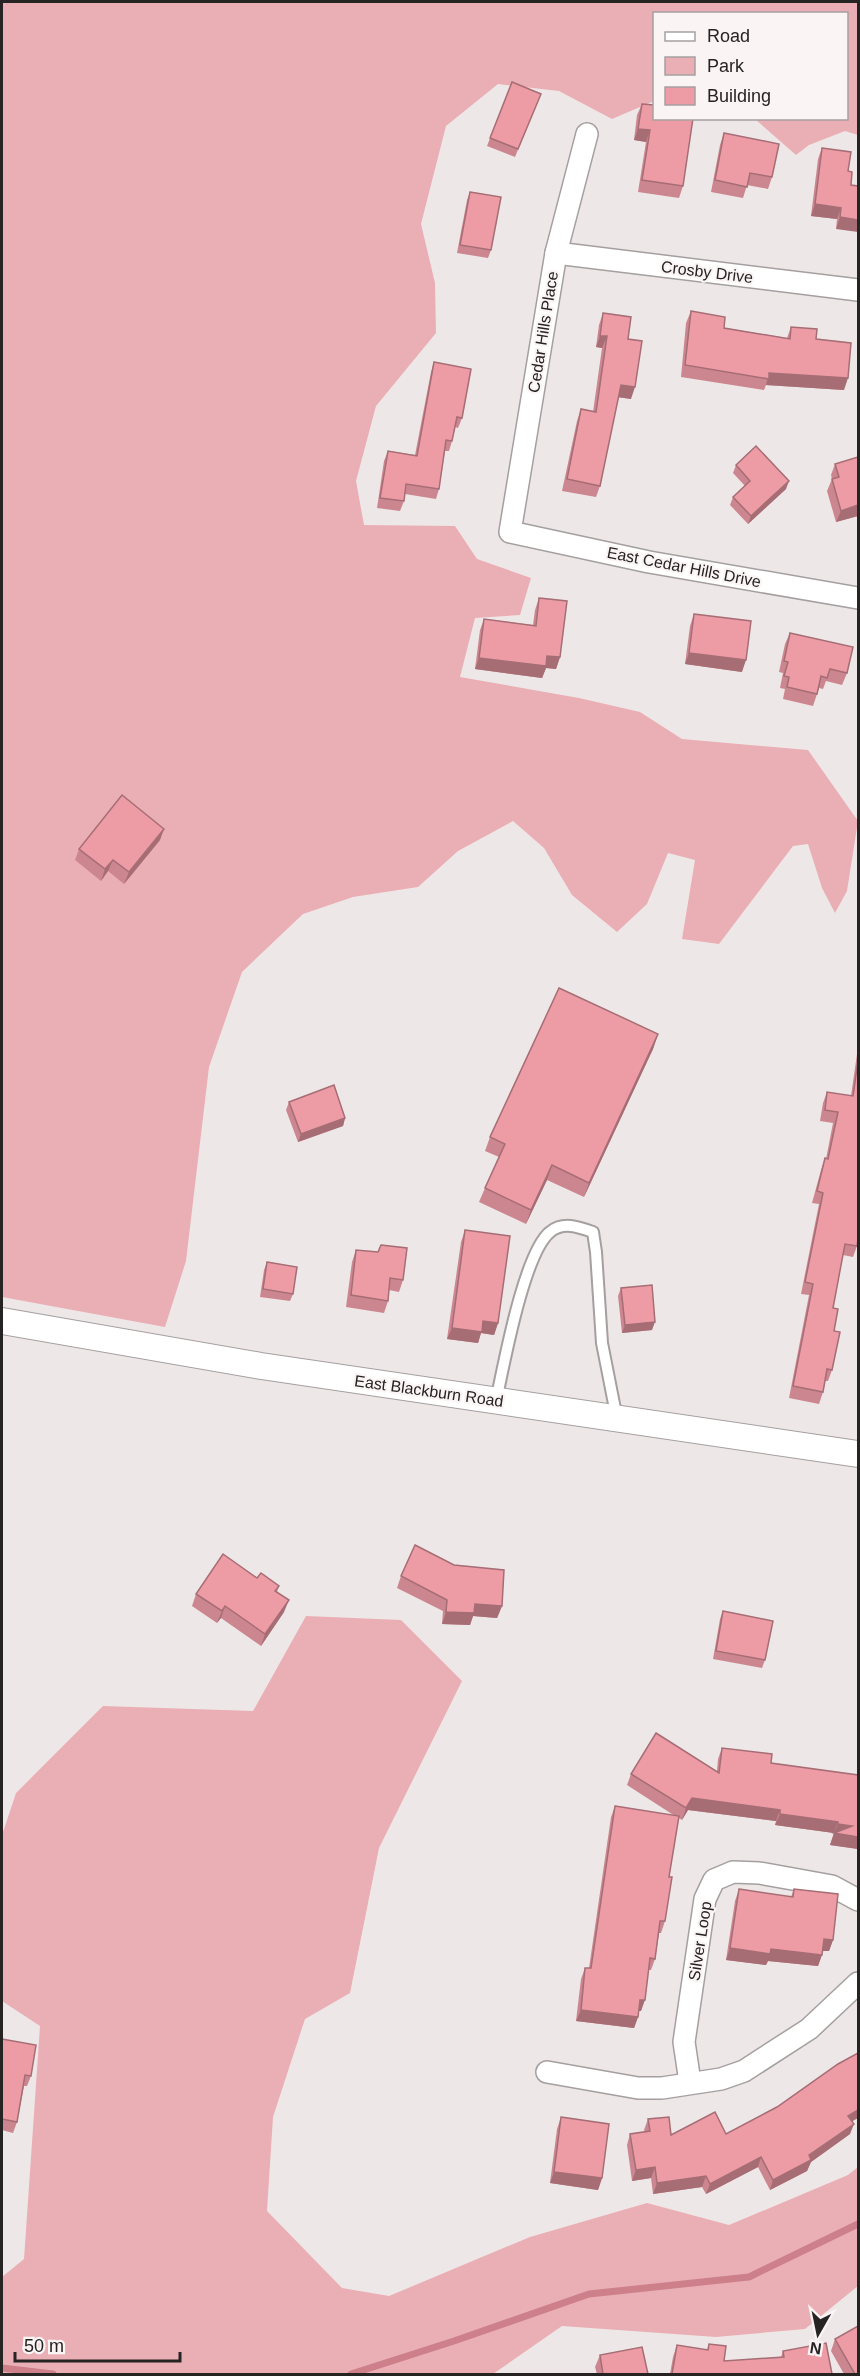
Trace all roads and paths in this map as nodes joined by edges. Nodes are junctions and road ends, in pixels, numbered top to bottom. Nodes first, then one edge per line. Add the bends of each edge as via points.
1 (587, 134) dead end
2 (556, 253) junction
3 (858, 290) edge
4 (510, 532) joint
5 (858, 598) edge
6 (2, 1321) edge
7 (496, 1401) junction
8 (617, 1419) junction
9 (858, 1454) edge
10 (858, 1900) edge
11 (858, 1983) edge
12 (547, 2072) dead end
13 (690, 2082) junction

1 - 2 street, Cedar Hills Place
2 - 3 street, Crosby Drive
2 - 4 street, Cedar Hills Place
4 - 5 street, East Cedar Hills Drive via 649,562
6 - 7 street, East Blackburn Road via 261,1366
7 - 8 street, East Blackburn Road
7 - 8 lane via 520,1296 539,1243 563,1225 578,1227 593,1232 602,1343
8 - 9 street, East Blackburn Road
10 - 13 street, Silver Loop via 832,1886 759,1873 733,1872 714,1880 705,1899 684,2042
11 - 13 street via 808,2029 744,2071 721,2079
12 - 13 street via 638,2088

